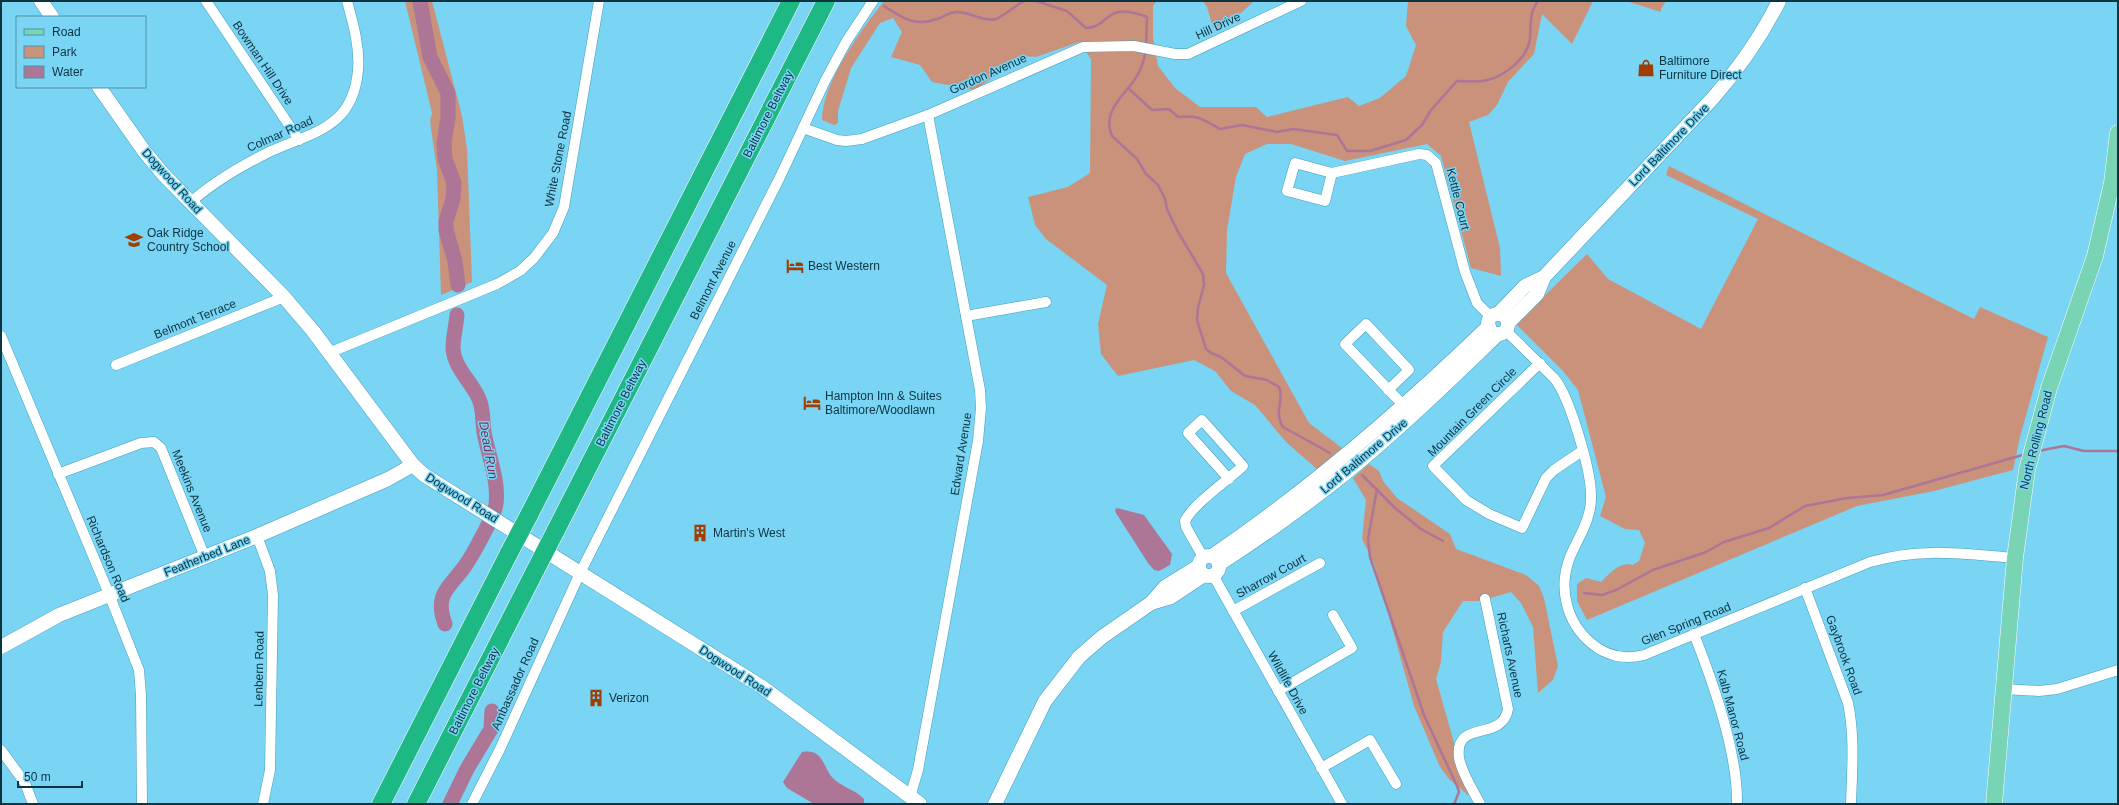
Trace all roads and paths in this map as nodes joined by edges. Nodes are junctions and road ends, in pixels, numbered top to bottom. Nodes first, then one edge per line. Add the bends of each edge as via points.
1 (41, 1) edge
2 (206, 1) edge
3 (347, 1) edge
4 (599, 1) edge
5 (791, 1) edge
6 (826, 1) edge
7 (873, 1) edge
8 (1301, 1) edge
9 (1779, 1) edge
10 (51, 16) edge
11 (1188, 54) joint
12 (100, 88) edge
13 (928, 115) junction
14 (803, 128) junction
15 (2118, 133) edge
16 (299, 140) junction
17 (1332, 173) junction
18 (190, 203) junction
19 (284, 297) junction
20 (1046, 302) dead end
21 (966, 316) junction
22 (1498, 324) junction
23 (1, 336) edge
24 (331, 352) junction
25 (1540, 363) junction
26 (116, 365) dead end
27 (1388, 390) junction
28 (1404, 406) junction
29 (1582, 451) junction
30 (413, 465) junction
31 (58, 474) junction
32 (1229, 479) junction
33 (257, 536) junction
34 (205, 556) junction
35 (2015, 558) junction
36 (1320, 563) dead end
37 (1208, 566) junction
38 (580, 573) junction
39 (1805, 588) junction
40 (109, 594) junction
41 (1485, 599) dead end
42 (1233, 611) junction
43 (1332, 616) dead end
44 (1694, 634) junction
45 (1, 647) edge
46 (2118, 670) edge
47 (2003, 688) junction
48 (1278, 691) junction
49 (3, 757) edge
50 (1321, 768) junction
51 (1396, 784) dead end
52 (915, 800) edge
53 (33, 804) edge
54 (142, 804) edge
55 (263, 804) edge
56 (381, 804) edge
57 (416, 804) edge
58 (472, 804) edge
59 (995, 804) edge
60 (1342, 804) edge
61 (1480, 804) edge
62 (1737, 804) edge
63 (1850, 804) edge
64 (1994, 804) edge

1 - 10 main road
2 - 16 street, Bowman Hill Drive
3 - 16 street, Colmar Road via 358,54 356,83 350,98 335,121 316,134
4 - 24 street, White Stone Road via 564,207 545,245 520,271 497,284
5 - 56 highway, bridge
6 - 57 highway, Baltimore Beltway, bridge
7 - 14 street, Belmont Avenue via 846,42
8 - 11 street, Hill Drive
9 - 22 main road, Lord Baltimore Drive via 1740,67 1544,277 1537,294
11 - 13 street, Gordon Avenue via 1115,45 1083,47
12 - 18 main road, Dogwood Road via 144,151
13 - 14 street, Gordon Avenue via 853,141 837,140
13 - 21 street, Edward Avenue
14 - 38 street, Belmont Avenue
15 - 35 main road, North Rolling Road via 2112,183 2095,256 2032,445
16 - 18 street, Colmar Road via 250,162
17 - 17 street, Kettle Court via 1295,163 1287,191 1325,201
17 - 22 street, Kettle Court via 1419,154 1432,159 1436,163 1456,246 1477,303
18 - 19 main road, Dogwood Road
19 - 24 main road, Dogwood Road
19 - 26 street, Belmont Terrace
20 - 21 street
21 - 52 street, Edward Avenue via 980,390 981,424 919,762
22 - 25 street, Glen Spring Road
22 - 28 main road, Lord Baltimore Drive
22 - 37 main road, Lord Baltimore Drive via 1428,402 1348,471 1271,530
23 - 31 street, Richardson Road
24 - 30 main road, Dogwood Road
25 - 29 street, Glen Spring Road via 1565,394
25 - 29 street, Mountain Green Circle via 1433,466 1466,500 1489,514 1522,528 1546,478
27 - 27 street via 1345,344 1366,324 1409,370
27 - 28 street
28 - 37 main road, Lord Baltimore Drive
29 - 44 street, Glen Spring Road via 1591,487 1591,508 1570,558 1564,584 1569,612 1576,625 1595,647 1621,657 1632,658
30 - 33 main road, Featherbed Lane via 388,479
30 - 38 main road, Dogwood Road via 430,480
31 - 34 street, Meekins Avenue via 154,442 159,445
31 - 40 street, Richardson Road
32 - 32 street, Wildlife Drive via 1243,466 1202,420 1188,433
32 - 37 street, Wildlife Drive via 1190,512 1185,521
33 - 34 main road, Featherbed Lane
33 - 55 street, Lenbern Road via 270,571 273,595 270,770
34 - 40 main road, Featherbed Lane
35 - 39 street, Glen Spring Road via 1939,552 1905,554 1870,562
35 - 47 main road, North Rolling Road
36 - 42 street, Sharrow Court
37 - 42 street, Wildlife Drive
37 - 59 main road, Lord Baltimore Drive via 1171,597 1151,603 1102,637 1079,657 1045,701
38 - 52 main road, Dogwood Road via 762,687
38 - 58 street, Ambassador Road via 500,749
39 - 44 street, Glen Spring Road
39 - 63 street, Gaybrook Road via 1848,703 1854,752
40 - 45 main road, Featherbed Lane via 53,618
40 - 54 street, Richardson Road via 141,681
41 - 61 street, Richarts Avenue via 1508,709 1502,724 1471,733 1461,744 1460,759
42 - 48 street, Wildlife Drive
43 - 48 street via 1352,648
44 - 62 street, Kalb Manor Road via 1714,687 1729,747
46 - 47 street via 2057,689 2039,691
47 - 64 main road, North Rolling Road
48 - 50 street, Wildlife Drive
49 - 53 street via 25,783
50 - 51 street via 1370,740
50 - 60 street, Wildlife Drive

